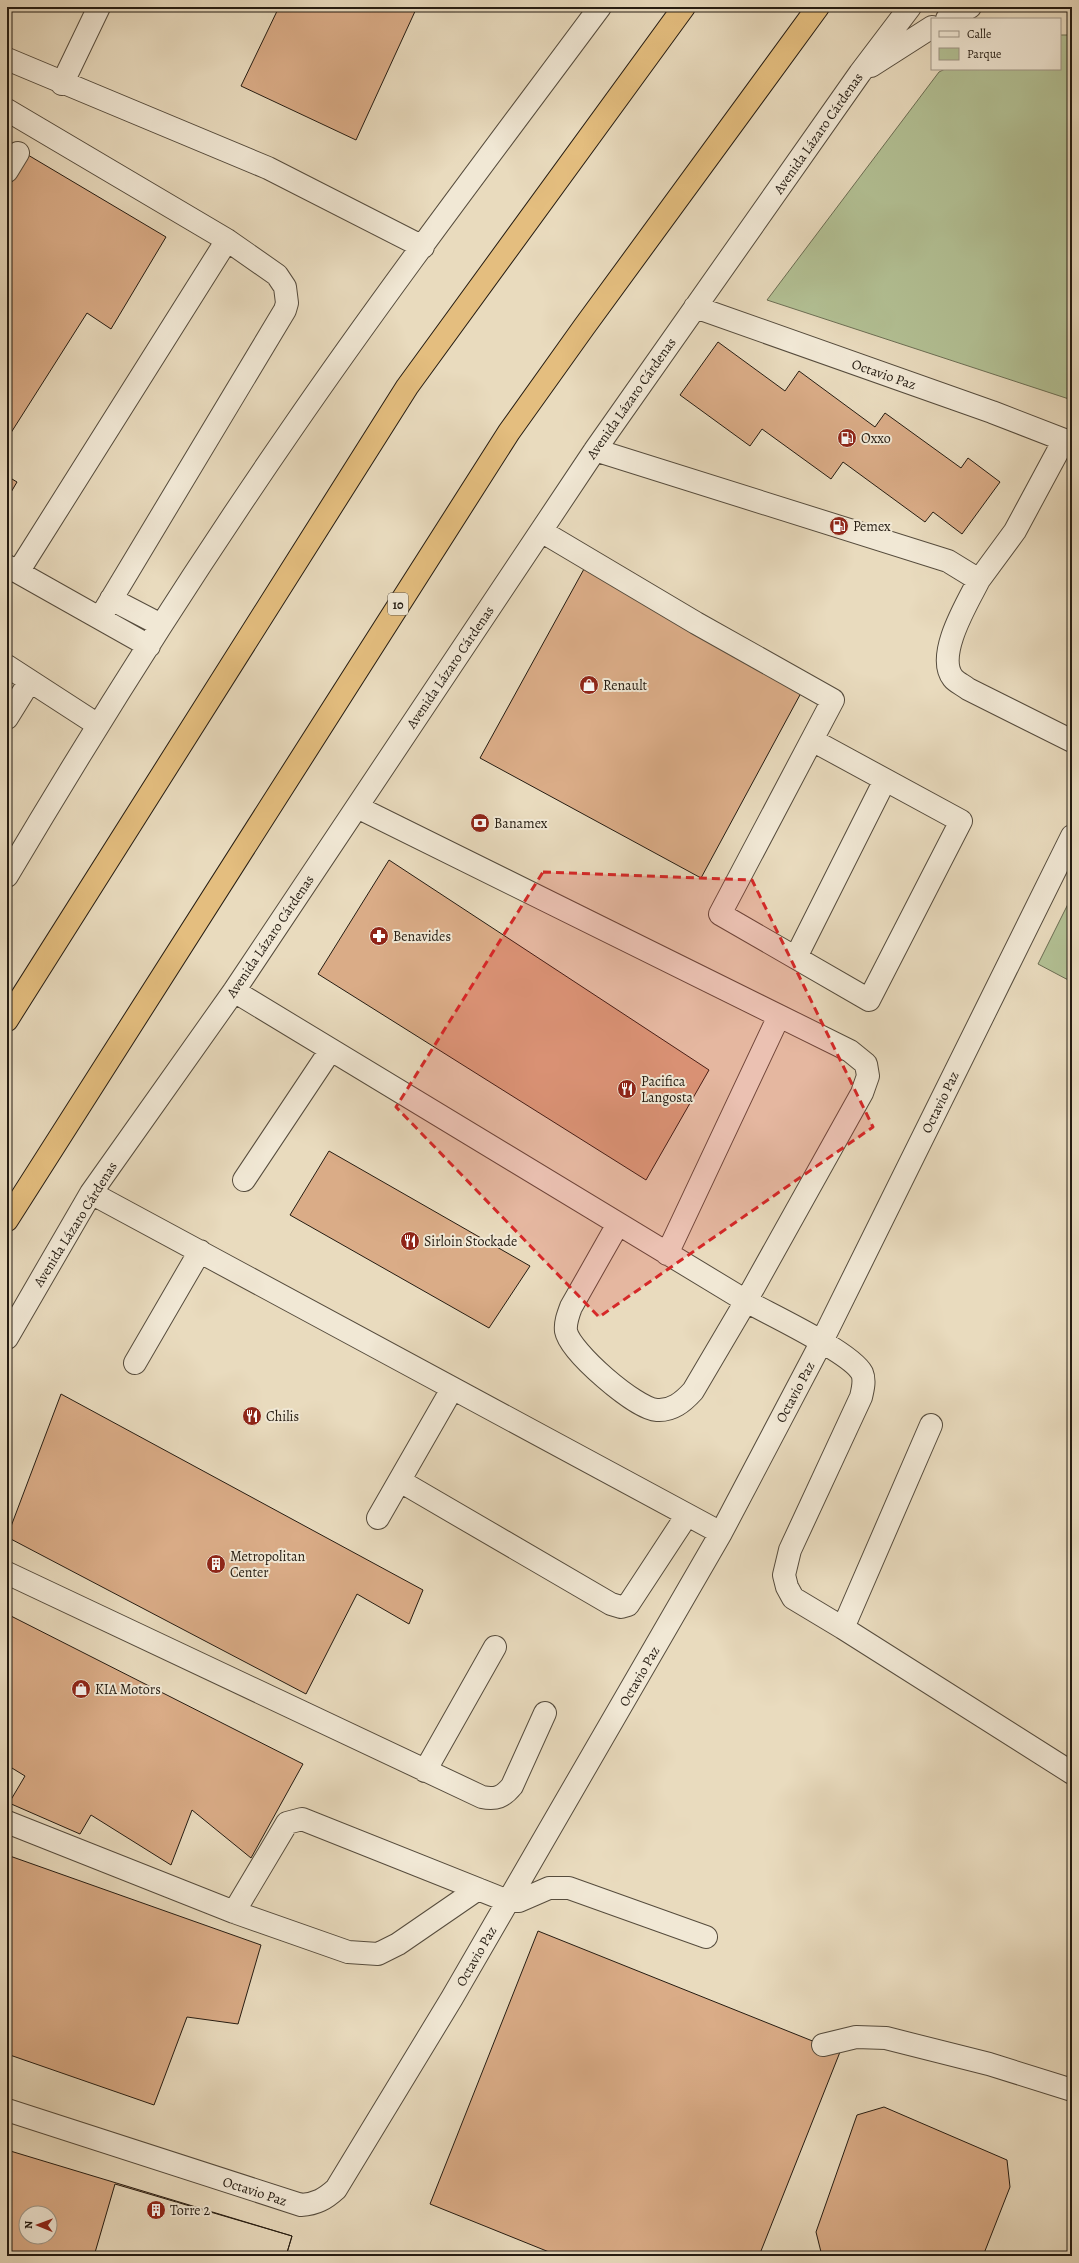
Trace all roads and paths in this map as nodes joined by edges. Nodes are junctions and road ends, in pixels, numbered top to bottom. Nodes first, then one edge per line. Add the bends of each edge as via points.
1 (99, 7) edge
2 (600, 7) edge
3 (684, 7) edge
4 (818, 7) edge
5 (910, 7) edge
6 (970, 7) edge
7 (949, 18) edge
8 (931, 28) edge
9 (7, 59) edge
10 (860, 73) junction
11 (62, 84) junction
12 (7, 110) edge
13 (227, 240) junction
14 (423, 247) junction
15 (695, 307) junction
16 (1068, 442) edge
17 (595, 450) junction
18 (541, 531) junction
19 (12, 569) edge
20 (979, 580) junction
21 (112, 599) junction
22 (100, 618) junction
23 (161, 625) junction
24 (149, 646) junction
25 (7, 666) edge
26 (30, 681) junction
27 (7, 718) edge
28 (98, 725) junction
29 (812, 740) junction
30 (1072, 741) edge
31 (885, 780) junction
32 (357, 808) junction
33 (1072, 836) edge
34 (7, 876) edge
35 (796, 957) junction
36 (234, 991) junction
37 (779, 1016) junction
38 (7, 1020) edge
39 (330, 1051) junction
40 (244, 1180) dead end
41 (91, 1193) junction
42 (7, 1220) edge
43 (618, 1224) junction
44 (200, 1251) junction
45 (668, 1254) junction
46 (746, 1301) junction
47 (7, 1338) edge
48 (822, 1341) junction
49 (135, 1363) dead end
50 (452, 1389) junction
51 (931, 1425) dead end
52 (400, 1481) junction
53 (687, 1515) junction
54 (378, 1518) dead end
55 (721, 1533) junction
56 (7, 1572) edge
57 (844, 1628) junction
58 (495, 1647) dead end
59 (545, 1713) dead end
60 (425, 1771) junction
61 (1072, 1773) edge
62 (7, 1822) edge
63 (478, 1889) junction
64 (508, 1901) junction
65 (234, 1912) junction
66 (706, 1937) dead end
67 (823, 2045) dead end
68 (1072, 2090) edge
69 (7, 2110) edge

1 - 11 street
2 - 14 street
3 - 38 highway via 407,387
4 - 42 highway, 10 via 509,432
5 - 10 street, Avenida Lázaro Cárdenas
6 - 7 street
8 - 10 street
9 - 11 street
10 - 15 street, Avenida Lázaro Cárdenas
11 - 14 street via 268,168
12 - 13 street
13 - 19 street
13 - 21 street via 277,275 285,287 287,303
14 - 23 street via 292,429
15 - 16 street, Octavio Paz
15 - 17 street, Avenida Lázaro Cárdenas
16 - 20 street via 1015,531
17 - 18 street, Avenida Lázaro Cárdenas
17 - 20 street via 948,561
18 - 29 street via 833,700
18 - 32 street, Avenida Lázaro Cárdenas
19 - 22 street
20 - 30 street via 951,640 947,662 952,677 968,689
21 - 22 street
21 - 23 street
22 - 24 street
23 - 24 street
24 - 28 street
25 - 26 street
26 - 27 street
26 - 28 street
28 - 34 street
29 - 31 street
29 - 35 street via 720,914
31 - 35 street
31 - 35 street via 961,821 869,1000
32 - 36 street, Avenida Lázaro Cárdenas
32 - 37 street
33 - 48 street, Octavio Paz
36 - 39 street
36 - 41 street, Avenida Lázaro Cárdenas
37 - 45 street
37 - 46 street via 850,1051 866,1064 868,1076 862,1093
39 - 40 street
39 - 43 street
41 - 44 street
41 - 47 street, Avenida Lázaro Cárdenas
43 - 45 street
43 - 46 street via 571,1307 566,1321 566,1332 583,1357 638,1403 656,1410 669,1410 683,1401 693,1391
44 - 49 street
44 - 50 street
45 - 46 street
46 - 48 street
48 - 55 street, Octavio Paz
48 - 57 street via 859,1368 864,1386 790,1550 784,1575 793,1598
50 - 52 street
50 - 53 street
51 - 57 street
52 - 53 street via 611,1604 621,1607 628,1605
52 - 54 street
53 - 55 street
55 - 64 street, Octavio Paz
56 - 60 street
57 - 61 street
58 - 60 street
59 - 60 street via 512,1786 499,1798 482,1797
62 - 65 street
63 - 64 street
63 - 65 street via 398,1944 378,1954 348,1952
63 - 65 street via 302,1819 287,1822
64 - 66 street via 519,1900 549,1888 569,1888
64 - 69 street, Octavio Paz via 336,2189 313,2204 301,2205 280,2199
67 - 68 street via 856,2037 886,2038 989,2064

